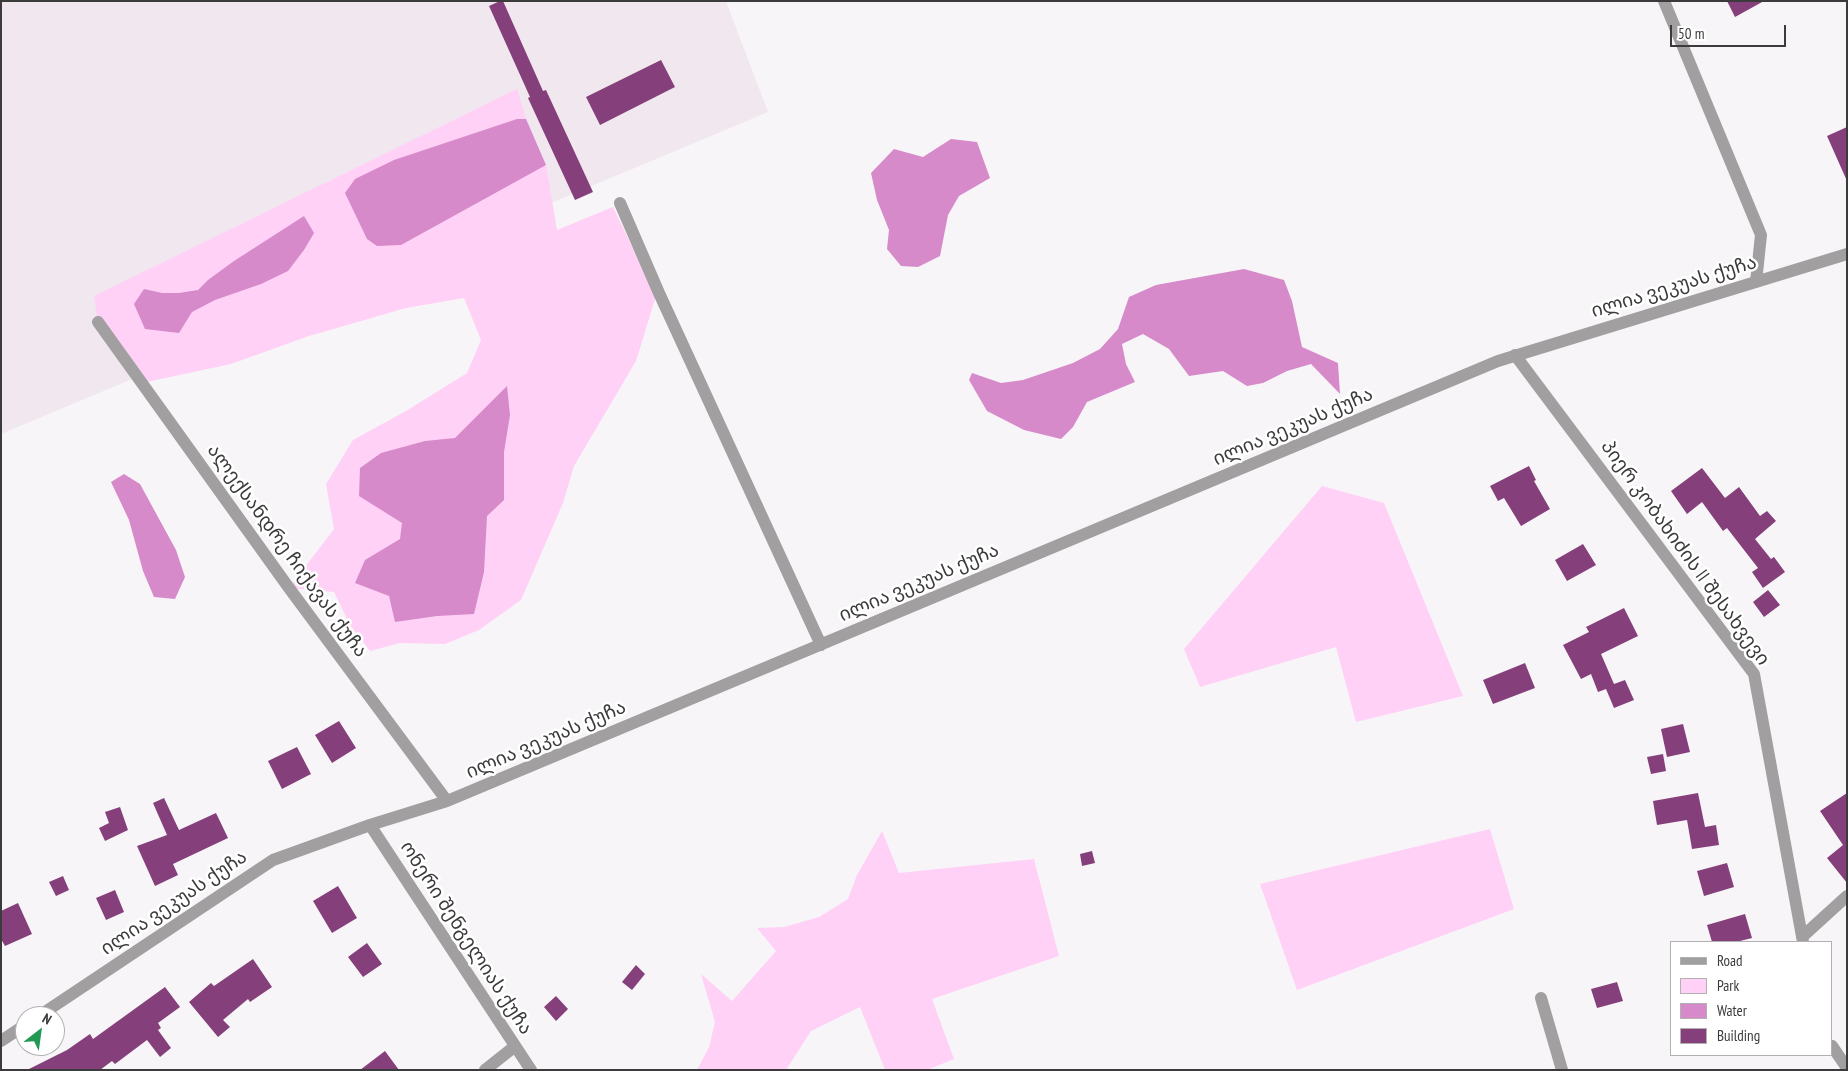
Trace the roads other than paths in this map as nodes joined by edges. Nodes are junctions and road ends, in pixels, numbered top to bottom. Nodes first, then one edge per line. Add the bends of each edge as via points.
1 (1664, 1) edge
2 (620, 203) dead end
3 (1847, 254) edge
4 (1756, 282) junction
5 (98, 322) dead end
6 (1516, 355) junction
7 (821, 645) junction
8 (447, 801) junction
9 (370, 825) junction
10 (1847, 896) edge
11 (1802, 939) edge
12 (1541, 998) dead end
13 (54, 1006) edge
14 (15, 1032) edge
15 (1, 1041) edge
16 (514, 1047) junction
17 (1833, 1047) edge
18 (1847, 1068) edge
19 (484, 1070) edge
20 (531, 1070) edge
21 (1562, 1070) edge

1 - 4 street via 1762,236
2 - 7 street
3 - 4 street, ილია ვეკუას ქუჩა
4 - 6 street, ილია ვეკუას ქუჩა
5 - 8 street, ალექსანდრე ჩიქავას ქუჩა
6 - 7 street, ილია ვეკუას ქუჩა
6 - 11 street, პიერ კობახიძის II შესახვევი via 1754,674
7 - 8 street, ილია ვეკუას ქუჩა
8 - 9 street, ილია ვეკუას ქუჩა
9 - 13 street, ილია ვეკუას ქუჩა via 273,860
9 - 16 street, ონერი შენგელიას ქუჩა
10 - 11 street
12 - 21 street
14 - 15 street
16 - 19 street
16 - 20 street, ონერი შენგელიას ქუჩა
17 - 18 street

